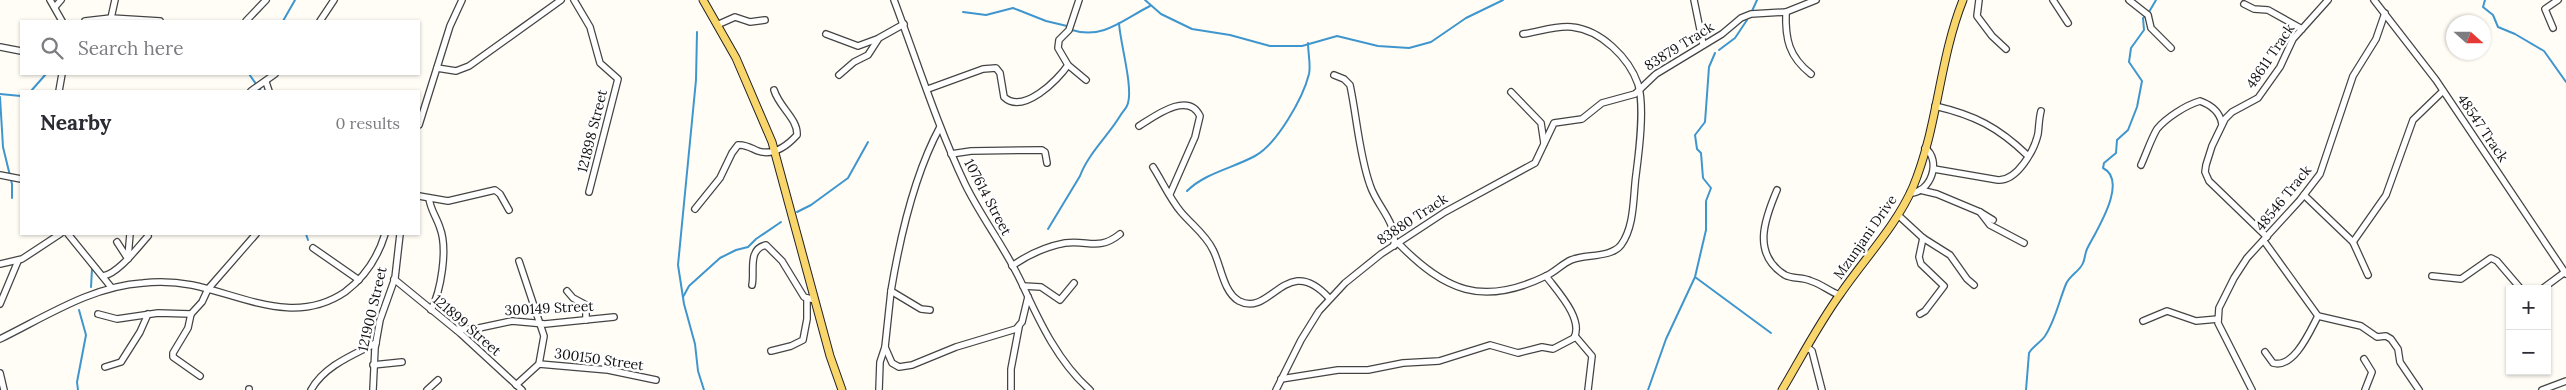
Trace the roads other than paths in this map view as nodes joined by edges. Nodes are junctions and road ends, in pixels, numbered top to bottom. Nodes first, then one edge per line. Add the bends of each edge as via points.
1 (50, 0) edge
2 (60, 0) edge
3 (115, 0) edge
4 (266, 0) edge
5 (334, 0) edge
6 (561, 0) edge
7 (574, 0) edge
8 (703, 0) edge
9 (902, 0) edge
10 (1078, 0) edge
11 (1694, 0) edge
12 (1816, 0) edge
13 (1962, 0) edge
14 (1979, 0) edge
15 (2053, 0) edge
16 (2129, 0) edge
17 (2328, 0) edge
18 (2558, 0) edge
19 (461, 1) edge
20 (2377, 1) edge
21 (894, 2) edge
22 (2244, 4) dead end
23 (55, 8) junction
24 (1786, 12) junction
25 (2385, 13) junction
26 (111, 18) junction
27 (61, 20) edge
28 (94, 20) edge
29 (144, 20) edge
30 (247, 20) edge
31 (321, 20) edge
32 (765, 20) dead end
33 (2068, 23) dead end
34 (904, 24) junction
35 (717, 26) junction
36 (2554, 28) dead end
37 (2302, 29) junction
38 (826, 34) dead end
39 (1523, 34) dead end
40 (879, 38) junction
41 (1703, 44) junction
42 (0, 47) edge
43 (2006, 48) dead end
44 (2171, 48) dead end
45 (20, 51) edge
46 (1068, 65) junction
47 (437, 68) junction
48 (1811, 74) dead end
49 (62, 75) edge
50 (274, 75) edge
51 (839, 75) dead end
52 (1334, 75) dead end
53 (1086, 80) dead end
54 (264, 83) junction
55 (928, 89) junction
56 (59, 90) edge
57 (253, 90) edge
58 (268, 90) edge
59 (774, 90) dead end
60 (1638, 90) junction
61 (2443, 91) junction
62 (1512, 92) dead end
63 (1935, 106) junction
64 (2041, 111) dead end
65 (420, 122) edge
66 (2222, 124) junction
67 (1140, 126) dead end
68 (940, 127) junction
69 (1544, 145) junction
70 (1925, 148) junction
71 (774, 151) junction
72 (952, 154) junction
73 (2028, 155) junction
74 (1047, 163) dead end
75 (2140, 165) dead end
76 (1153, 167) dead end
77 (1934, 169) junction
78 (3, 176) edge
79 (18, 179) edge
80 (1777, 190) dead end
81 (1920, 190) junction
82 (589, 192) dead end
83 (1910, 193) junction
84 (1170, 194) junction
85 (2304, 195) junction
86 (420, 196) edge
87 (430, 198) junction
88 (695, 209) dead end
89 (509, 210) dead end
90 (1980, 212) junction
91 (1898, 215) junction
92 (1993, 220) dead end
93 (1120, 234) dead end
94 (58, 235) edge
95 (69, 235) edge
96 (130, 235) edge
97 (255, 235) edge
98 (385, 235) edge
99 (400, 235) edge
100 (148, 236) dead end
101 (1923, 238) junction
102 (2265, 239) junction
103 (117, 242) dead end
104 (2353, 242) junction
105 (2024, 243) dead end
106 (1396, 244) junction
107 (313, 248) dead end
108 (128, 259) junction
109 (18, 261) junction
110 (519, 261) dead end
111 (0, 264) edge
112 (1012, 266) junction
113 (2566, 273) edge
114 (2368, 275) dead end
115 (103, 276) junction
116 (1546, 276) junction
117 (2432, 276) dead end
118 (394, 279) junction
119 (359, 280) junction
120 (1074, 283) dead end
121 (752, 285) dead end
122 (1974, 285) dead end
123 (2518, 285) edge
124 (2548, 285) edge
125 (1023, 286) junction
126 (111, 287) junction
127 (208, 289) junction
128 (567, 291) dead end
129 (892, 291) junction
130 (1839, 296) junction
131 (1028, 297) junction
132 (1329, 298) junction
133 (811, 300) junction
134 (0, 304) edge
135 (431, 310) junction
136 (930, 310) dead end
137 (98, 314) dead end
138 (148, 314) junction
139 (191, 314) junction
140 (1920, 314) dead end
141 (2318, 316) junction
142 (614, 317) dead end
143 (2218, 319) junction
144 (586, 320) junction
145 (2143, 321) dead end
146 (540, 324) junction
147 (1018, 327) junction
148 (457, 330) junction
149 (1575, 336) junction
150 (0, 339) edge
151 (376, 343) junction
152 (885, 347) junction
153 (1807, 347) junction
154 (771, 352) dead end
155 (2265, 352) dead end
156 (2364, 359) dead end
157 (402, 362) dead end
158 (539, 364) junction
159 (373, 366) junction
160 (105, 367) dead end
161 (0, 373) edge
162 (200, 376) dead end
163 (1281, 379) junction
164 (438, 380) dead end
165 (656, 380) dead end
166 (2566, 381) edge
167 (516, 385) junction
168 (4, 390) edge
169 (312, 390) edge
170 (374, 390) edge
171 (427, 390) edge
172 (522, 390) edge
173 (842, 390) edge
174 (879, 390) edge
175 (1011, 390) edge
176 (1090, 390) edge
177 (1276, 390) edge
178 (1588, 390) edge
179 (1782, 390) edge
180 (1822, 390) edge
181 (2252, 390) edge
182 (2366, 390) edge
183 (2419, 390) edge
184 (2542, 390) edge

1 - 23 street
2 - 23 street
3 - 26 street
4 - 30 street
5 - 31 street
6 - 47 street via 469,66 458,71
7 - 82 street, 121898 Street via 590,27 600,63 618,79
8 - 35 main road
9 - 21 street
10 - 46 street via 1069,30 1058,42 1059,52
11 - 41 street
12 - 24 street, 83879 Track
13 - 63 main road, Mzunjani Drive
14 - 43 street via 1977,16
15 - 33 street
16 - 44 street via 2148,15 2151,28
17 - 37 street, 48611 Track
18 - 36 street via 2545,9
19 - 47 street
20 - 25 street, 48547 Track
21 - 34 street, 107614 Street
22 - 37 street via 2268,10
23 - 27 street
24 - 41 street, 83879 Track via 1745,16
24 - 48 street via 1788,45 1796,60
25 - 61 street, 48547 Track
25 - 85 street, 48546 Track via 2376,39 2353,76 2320,174
26 - 28 street
26 - 29 street
32 - 35 street via 750,22 735,17
34 - 40 street
34 - 55 street, 107614 Street
35 - 71 main road via 757,104
37 - 66 street, 48611 Track via 2258,98 2230,114
38 - 40 street via 860,46
39 - 60 street via 1572,27 1592,34 1620,54 1636,80
40 - 51 street via 868,55
41 - 60 street, 83879 Track via 1656,74
42 - 45 street
46 - 53 street
46 - 55 street via 1054,83 1019,101 1006,99 999,71 993,68
47 - 65 street
49 - 56 street
50 - 54 street
52 - 106 street via 1350,85 1367,175 1374,195 1392,226
54 - 57 street
54 - 58 street
55 - 68 street, 107614 Street
59 - 71 street via 798,133 785,146
60 - 69 street, 83879 Track via 1629,97 1602,103 1582,119 1554,123
60 - 116 street via 1641,137 1632,213 1622,244 1610,251 1572,260
61 - 104 street via 2413,120 2386,194
61 - 113 street, 48547 Track
62 - 69 street via 1541,122
63 - 70 main road, Mzunjani Drive
63 - 73 street via 1984,121
64 - 73 street via 2038,134
66 - 75 street via 2212,107 2200,101 2194,103 2158,129
66 - 102 street, 48611 Track via 2206,165 2206,176
67 - 84 street via 1183,105 1194,108 1200,116 1195,137
68 - 72 street, 107614 Street
68 - 129 street via 924,162 903,231
69 - 106 street, 83880 Track via 1531,166 1464,200
70 - 77 street via 1931,154
70 - 83 main road, Mzunjani Drive
71 - 88 street via 762,152 738,145 720,178
71 - 133 main road
72 - 74 street via 982,150 1042,150
72 - 112 street, 107614 Street via 973,201
73 - 77 street via 2013,176 2003,180
76 - 84 street
77 - 81 street via 1927,185
78 - 79 street
80 - 130 street via 1765,220 1764,246 1768,258 1786,276 1812,281
81 - 83 street
81 - 90 street
83 - 91 main road, Mzunjani Drive
84 - 132 street via 1180,211 1209,242 1228,290 1237,300 1253,303 1299,280 1311,282
85 - 102 street, 48546 Track
85 - 104 street
86 - 87 street
87 - 89 street via 448,200 493,190 500,194
87 - 135 street via 442,233 443,259 440,284
90 - 92 street
90 - 105 street via 1990,225
91 - 101 street
91 - 130 main road, Mzunjani Drive
93 - 112 street via 1103,245 1080,242 1044,248
94 - 109 street
95 - 115 street
96 - 108 street
97 - 127 street
98 - 119 street via 374,259
99 - 118 street, 121900 Street
100 - 108 street
101 - 122 street via 1950,255
101 - 140 street via 1919,257 1921,264 1944,286
102 - 141 street
102 - 143 street, 48546 Track via 2234,278 2222,300
103 - 108 street
104 - 114 street
106 - 116 street via 1424,268 1466,291 1484,294
106 - 132 street, 83880 Track via 1354,274
107 - 119 street
108 - 115 street
109 - 111 street
109 - 134 street
110 - 146 street
112 - 125 street, 107614 Street
113 - 124 street
115 - 126 street
116 - 149 street via 1571,311 1576,324
117 - 123 street via 2461,279 2491,258
118 - 135 street, 121899 Street
118 - 151 street, 121900 Street
119 - 127 street via 329,300 301,308 266,306
120 - 125 street via 1060,300 1040,287
121 - 133 street via 754,255 762,245 768,245
125 - 131 street, 107614 Street
126 - 127 street via 176,282
126 - 150 street
127 - 139 street
128 - 144 street via 586,305
129 - 136 street via 921,310
129 - 152 street
130 - 153 main road, Mzunjani Drive
131 - 147 street
131 - 176 street, 107614 Street via 1067,367
132 - 163 street, 83880 Track via 1304,335
133 - 154 street via 803,340
133 - 173 main road
135 - 148 street, 121899 Street
137 - 138 street via 116,320
138 - 139 street
138 - 160 street via 121,362
139 - 162 street via 188,328 172,356
141 - 155 street via 2303,345 2285,362 2273,363
141 - 183 street via 2361,326 2377,337 2389,337 2396,346 2401,365
142 - 144 street, 300149 Street
143 - 145 street via 2196,321 2167,311
143 - 181 street
144 - 146 street, 300149 Street
146 - 148 street, 300149 Street via 512,321
146 - 158 street via 544,336
147 - 152 street via 905,367 892,363
147 - 175 street
148 - 167 street, 121899 Street
149 - 163 street via 1553,349 1542,347 1518,353 1490,345 1438,360 1368,370 1333,370
149 - 178 street via 1592,356
151 - 159 street, 121900 Street
151 - 169 street via 341,361
152 - 174 street via 880,362
153 - 179 main road, Mzunjani Drive
153 - 180 street via 1812,351
156 - 182 street via 2372,372
157 - 159 street
158 - 165 street, 300150 Street via 608,370
158 - 167 street
159 - 170 street, 121900 Street
161 - 168 street
163 - 177 street, 83880 Track
164 - 171 street
166 - 184 street
167 - 172 street, 121899 Street

